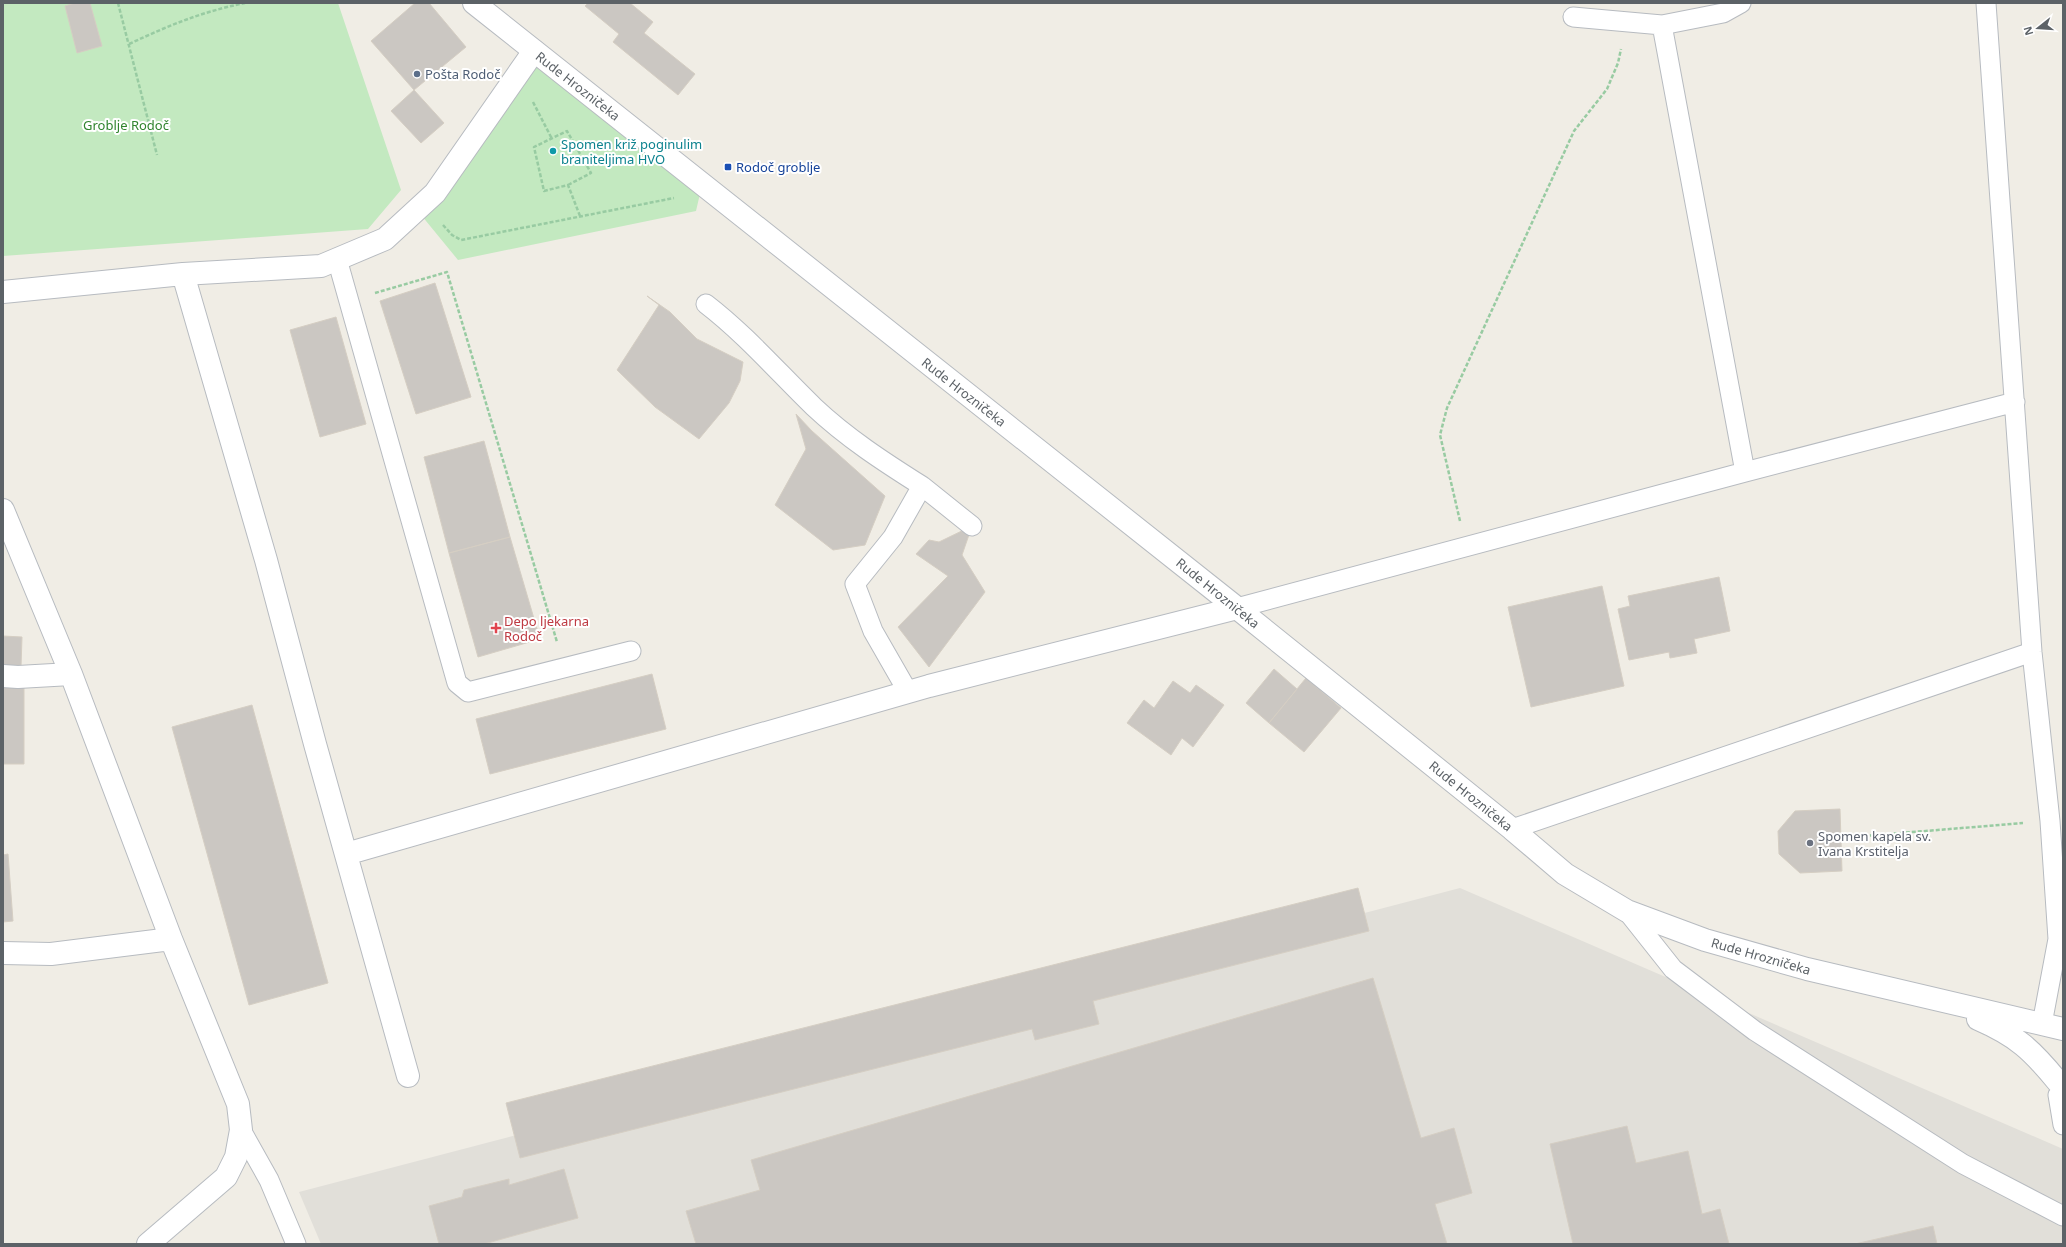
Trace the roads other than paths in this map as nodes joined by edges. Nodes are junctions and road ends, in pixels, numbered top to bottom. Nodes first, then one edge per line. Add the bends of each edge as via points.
1 (474, 3) edge
2 (1741, 3) edge
3 (1986, 3) edge
4 (1573, 17) dead end
5 (1662, 25) junction
6 (534, 51) junction
7 (337, 260) junction
8 (182, 274) junction
9 (3, 292) edge
10 (706, 304) dead end
11 (2015, 402) junction
12 (1744, 472) junction
13 (922, 486) junction
14 (3, 510) edge
15 (972, 526) dead end
16 (1238, 608) junction
17 (631, 651) dead end
18 (2032, 652) junction
19 (71, 674) junction
20 (3, 676) edge
21 (908, 692) junction
22 (1512, 829) junction
23 (346, 854) junction
24 (1627, 911) junction
25 (172, 939) junction
26 (3, 953) edge
27 (1941, 1000) junction
28 (2042, 1024) junction
29 (2063, 1029) edge
30 (408, 1076) dead end
31 (2060, 1087) edge
32 (2063, 1125) edge
33 (241, 1130) junction
34 (2063, 1216) edge
35 (148, 1244) edge
36 (296, 1244) edge

1 - 6 street, Rude Hrozničeka
2 - 5 lane via 1723,13
3 - 11 lane
4 - 5 lane
5 - 12 lane
6 - 7 street via 435,193 385,239
6 - 16 street, Rude Hrozničeka
7 - 8 street via 321,266
7 - 17 lane via 457,683 468,692
8 - 9 street
8 - 23 street via 266,560
10 - 13 lane via 815,408 864,450
11 - 12 lane
11 - 18 lane
12 - 16 lane
13 - 15 lane
13 - 21 lane via 893,537 855,584 873,631
14 - 19 street
16 - 21 street
16 - 22 street, Rude Hrozničeka
18 - 22 lane
18 - 28 lane via 2050,821 2058,939
19 - 20 street
19 - 25 street
21 - 23 street
22 - 24 street, Rude Hrozničeka via 1566,874
23 - 30 street
24 - 27 street, Rude Hrozničeka via 1705,940 1807,970
24 - 34 lane via 1673,968 1755,1031 1964,1164
25 - 26 street via 51,954
25 - 33 street via 238,1104
27 - 28 street, Rude Hrozničeka
27 - 31 street via 2003,1030 2038,1058
28 - 29 street, Rude Hrozničeka
31 - 32 lane
33 - 35 street via 236,1157 226,1177
33 - 36 lane via 269,1180

